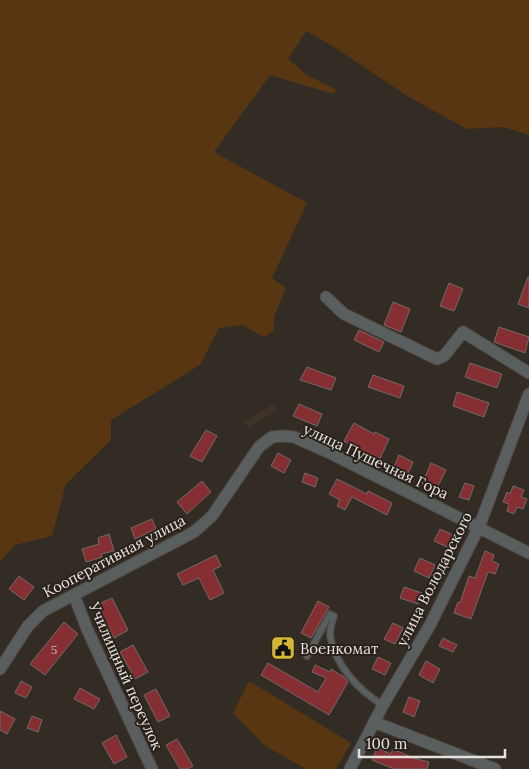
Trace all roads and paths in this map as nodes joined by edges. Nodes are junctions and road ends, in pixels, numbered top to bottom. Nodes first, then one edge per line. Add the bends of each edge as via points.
1 (326, 297) dead end
2 (529, 372) edge
3 (529, 394) edge
4 (259, 447) joint
5 (479, 527) junction
6 (529, 553) edge
7 (74, 595) junction
8 (307, 656) dead end
9 (0, 669) edge
10 (383, 705) junction
11 (374, 722) junction
12 (152, 769) edge
13 (350, 769) edge
14 (495, 769) edge

1 - 2 street via 344,314 437,359 444,356 463,332
3 - 5 street, улица Володарского
4 - 5 street, улица Пушечная Гора via 272,437 294,437
4 - 7 street, Кооперативная улица via 212,516 194,532
5 - 6 street, улица Пушечная Гора
5 - 10 street, улица Володарского via 430,625
7 - 9 street, Кооперативная улица via 43,611 28,626
7 - 12 street, Училищный переулок
8 - 10 lane via 330,614 334,616 330,634 335,655 356,683
10 - 11 street, улица Володарского
11 - 13 street, улица Володарского
11 - 14 street

